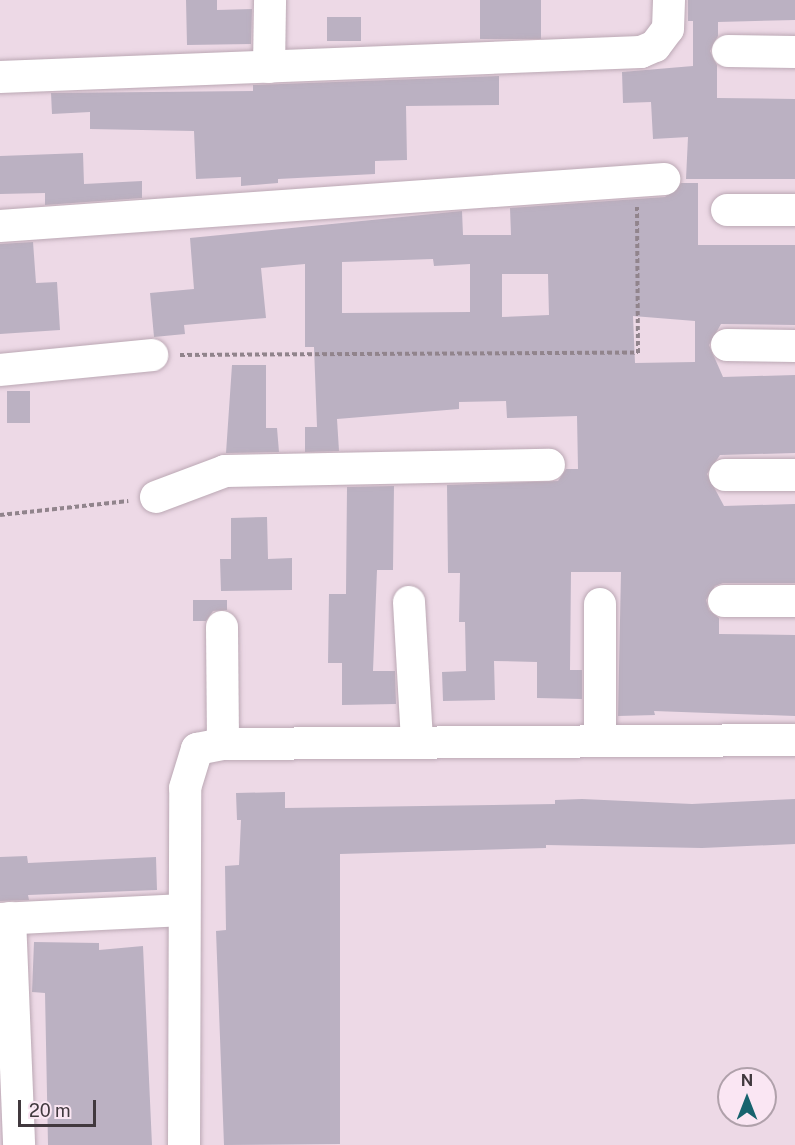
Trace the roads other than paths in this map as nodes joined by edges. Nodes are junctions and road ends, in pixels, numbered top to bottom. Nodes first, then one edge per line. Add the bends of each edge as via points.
1 (270, 0) edge
2 (669, 0) edge
3 (728, 51) dead end
4 (795, 52) edge
5 (269, 68) junction
6 (0, 77) edge
7 (650, 180) road end
8 (727, 210) dead end
9 (795, 210) edge
10 (0, 226) edge
11 (727, 345) dead end
12 (795, 346) edge
13 (152, 356) road end
14 (0, 370) edge
15 (549, 465) dead end
16 (725, 475) dead end
17 (795, 475) edge
18 (156, 497) road end
19 (723, 601) dead end
20 (795, 601) edge
21 (409, 602) dead end
22 (600, 604) dead end
23 (222, 627) dead end
24 (600, 739) junction
25 (795, 740) edge
26 (417, 741) junction
27 (223, 744) junction
28 (184, 910) junction
29 (5, 918) edge
30 (8, 1079) edge
31 (19, 1145) edge
32 (184, 1145) edge

1 - 5 street
2 - 5 street via 668,29 655,46 641,52
3 - 4 street
5 - 6 street
7 - 10 street
8 - 9 street
11 - 12 street
13 - 14 street
15 - 18 street via 225,471
16 - 17 street
19 - 20 street
21 - 26 street
22 - 24 street
23 - 27 street
24 - 25 street
24 - 26 street
26 - 27 street
27 - 28 street via 197,749 190,762 185,788
28 - 29 street
28 - 32 street
29 - 30 street
30 - 31 street

